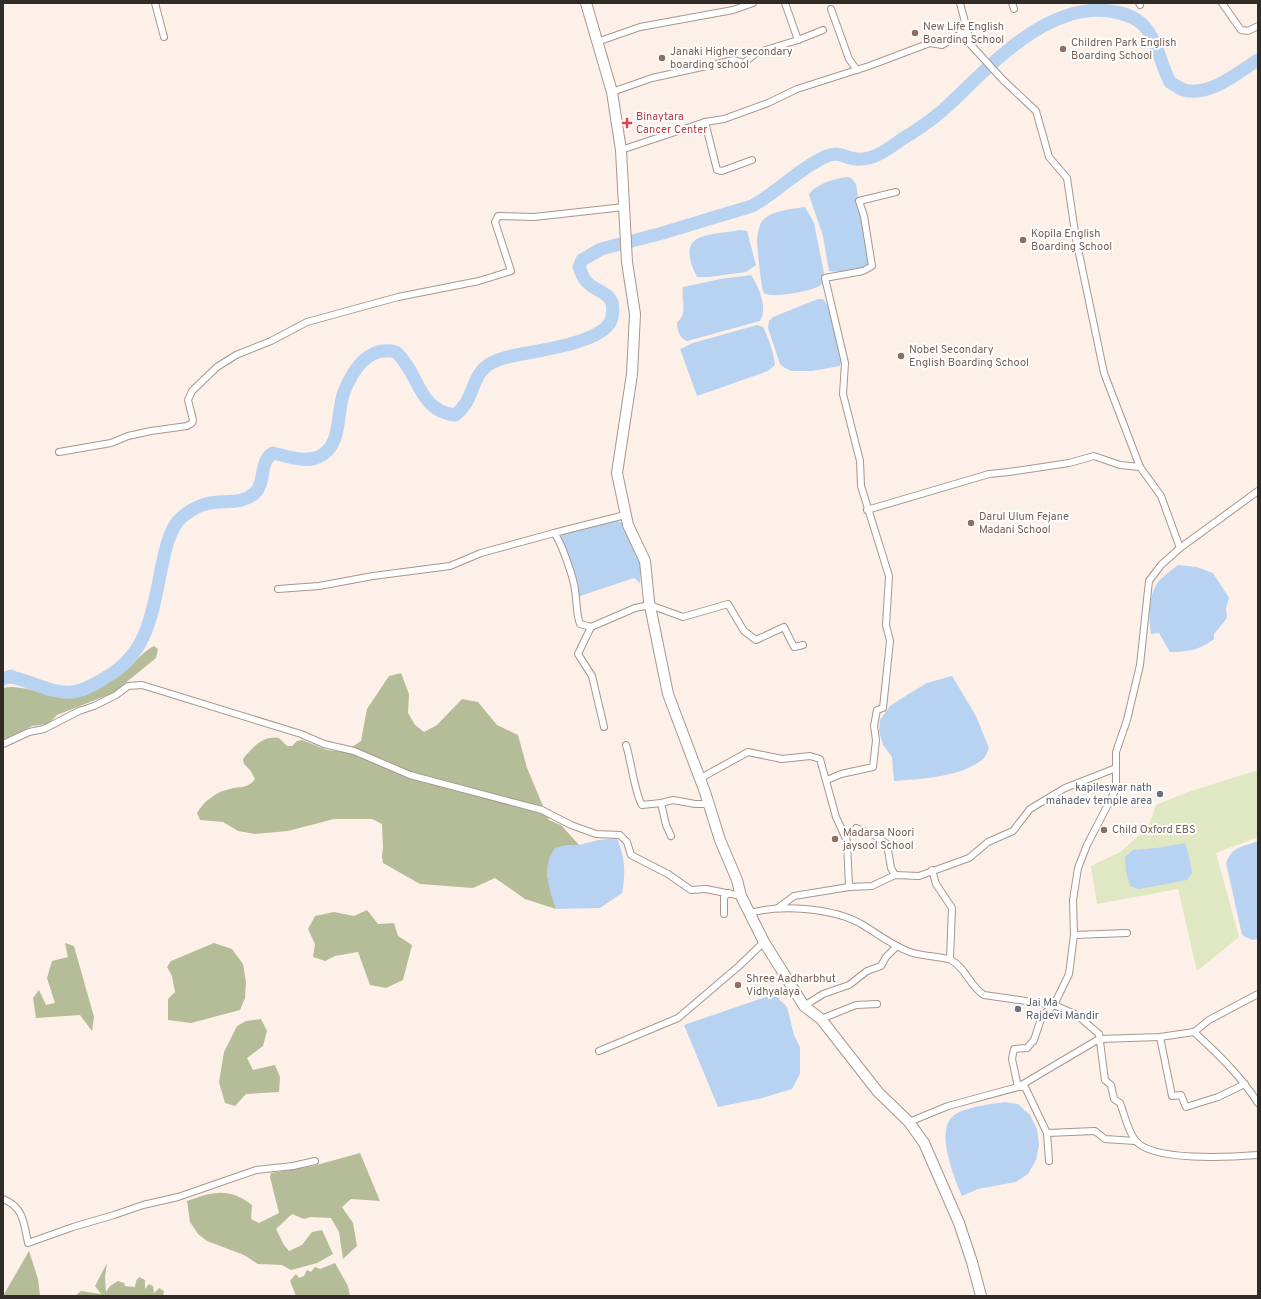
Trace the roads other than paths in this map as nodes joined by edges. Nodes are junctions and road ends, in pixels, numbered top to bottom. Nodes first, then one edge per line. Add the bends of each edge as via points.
1 (155, 3) edge
2 (586, 3) edge
3 (753, 3) edge
4 (785, 3) edge
5 (960, 3) edge
6 (1222, 3) edge
7 (831, 9) dead end
8 (1258, 26) edge
9 (969, 29) junction
10 (823, 30) dead end
11 (164, 37) dead end
12 (798, 40) junction
13 (597, 42) junction
14 (857, 70) junction
15 (612, 92) junction
16 (704, 122) junction
17 (621, 150) junction
18 (752, 160) dead end
19 (896, 192) dead end
20 (624, 207) junction
21 (59, 452) dead end
22 (1140, 467) junction
23 (1258, 491) edge
24 (867, 510) junction
25 (626, 515) junction
26 (554, 533) junction
27 (1180, 548) junction
28 (278, 589) dead end
29 (650, 605) junction
30 (591, 627) junction
31 (803, 645) dead end
32 (604, 727) dead end
33 (3, 744) edge
34 (626, 745) dead end
35 (1116, 768) junction
36 (700, 779) junction
37 (827, 780) junction
38 (661, 803) junction
39 (708, 804) junction
40 (856, 828) dead end
41 (671, 836) dead end
42 (932, 870) junction
43 (895, 875) junction
44 (849, 887) junction
45 (729, 893) junction
46 (741, 896) junction
47 (778, 908) junction
48 (750, 913) junction
49 (724, 914) dead end
50 (1128, 933) dead end
51 (1074, 935) junction
52 (764, 942) junction
53 (896, 946) junction
54 (950, 960) junction
55 (1258, 994) edge
56 (877, 1004) dead end
57 (1054, 1005) junction
58 (804, 1006) junction
59 (821, 1019) junction
60 (1194, 1032) junction
61 (1160, 1037) junction
62 (1099, 1039) junction
63 (599, 1051) dead end
64 (1245, 1084) junction
65 (1018, 1087) junction
66 (1258, 1103) edge
67 (909, 1122) junction
68 (1047, 1133) junction
69 (1135, 1141) junction
70 (1258, 1155) edge
71 (1049, 1161) dead end
72 (316, 1162) dead end
73 (3, 1199) edge
74 (981, 1296) edge

1 - 11 street
2 - 13 main road
3 - 13 street via 733,10 640,27
4 - 12 street
5 - 9 street
6 - 8 street via 1241,30 1248,32
7 - 14 street via 849,60
9 - 14 street via 942,45 930,43
9 - 22 street via 971,45 1036,111 1049,157 1067,178 1076,239 1104,373
10 - 12 street
12 - 15 street via 756,53 744,63 734,60 652,78
13 - 15 main road
14 - 16 street via 724,119
15 - 17 main road
16 - 17 street
16 - 18 street via 717,170 722,171
17 - 20 main road
19 - 24 street via 859,201 872,266 825,278 841,342 844,363 843,394 859,458 861,486
20 - 21 street via 534,217 498,216 495,222 511,272 412,294 307,322 271,341 236,355 208,375 189,396 193,420 187,426 151,431 111,443
20 - 25 main road via 627,262 635,314 632,374 617,473
22 - 24 street via 1120,465 1094,456 1069,463 989,474
22 - 27 street via 1161,496
23 - 27 street
24 - 37 street via 889,576 886,625 890,642 884,708 877,710 874,726 876,740 873,767
25 - 26 street
25 - 29 main road via 645,561
26 - 28 street via 481,553 450,566 319,586
26 - 30 street via 560,539 571,572 576,615 580,624
27 - 35 street via 1161,565 1149,581 1140,665 1127,720 1116,752
29 - 30 street via 636,608
29 - 31 street via 683,617 728,604 744,631 756,640 784,627 794,647
29 - 36 main road via 668,694
30 - 32 street via 578,654 592,676
33 - 45 street via 29,732 44,729 79,710 94,706 128,686 142,685 301,734 324,744 354,751 410,775 542,810 596,834 620,835 627,842 631,855 668,874 691,890 706,889
34 - 38 street via 638,799 642,805
35 - 42 street via 1065,788 1030,809 1013,831 988,842 974,856
35 - 51 street via 1116,789 1078,868 1073,900
36 - 37 street via 748,752 782,759 810,756 820,759
36 - 39 main road
37 - 44 street via 836,817 847,841
38 - 39 street via 673,800
38 - 41 street
39 - 46 main road
40 - 43 street via 874,835 887,844 891,868
42 - 43 street via 919,876
42 - 54 street via 936,884 952,908
43 - 44 street via 872,886
44 - 47 street via 794,896
45 - 46 street
45 - 49 street via 724,897
46 - 48 main road
47 - 48 street
47 - 53 street via 844,916 862,924
48 - 52 main road
50 - 51 street
51 - 57 street via 1069,974
52 - 58 main road
52 - 63 street via 678,1018
53 - 54 street via 928,957
53 - 58 street via 881,966 867,971 849,985 823,994
54 - 57 street via 963,971 977,991 984,995
55 - 60 street via 1209,1020
56 - 59 street via 856,1005
57 - 62 street via 1078,1015 1099,1034
57 - 65 street via 1042,1016 1034,1040 1027,1048 1014,1049 1012,1059
58 - 59 main road
59 - 67 main road via 878,1092
60 - 61 street
60 - 64 street via 1224,1059
61 - 62 street
61 - 64 street via 1172,1096 1181,1095 1186,1107 1218,1097
62 - 65 street
62 - 69 street via 1106,1080 1111,1085 1114,1099 1120,1102
64 - 66 street
65 - 67 street via 948,1106
65 - 68 street via 1025,1087
67 - 74 main road via 924,1143 959,1223
68 - 69 street via 1095,1131 1105,1139
68 - 71 street
69 - 70 street via 1156,1152 1216,1158
72 - 73 street via 252,1171 73,1227 28,1244 20,1210

